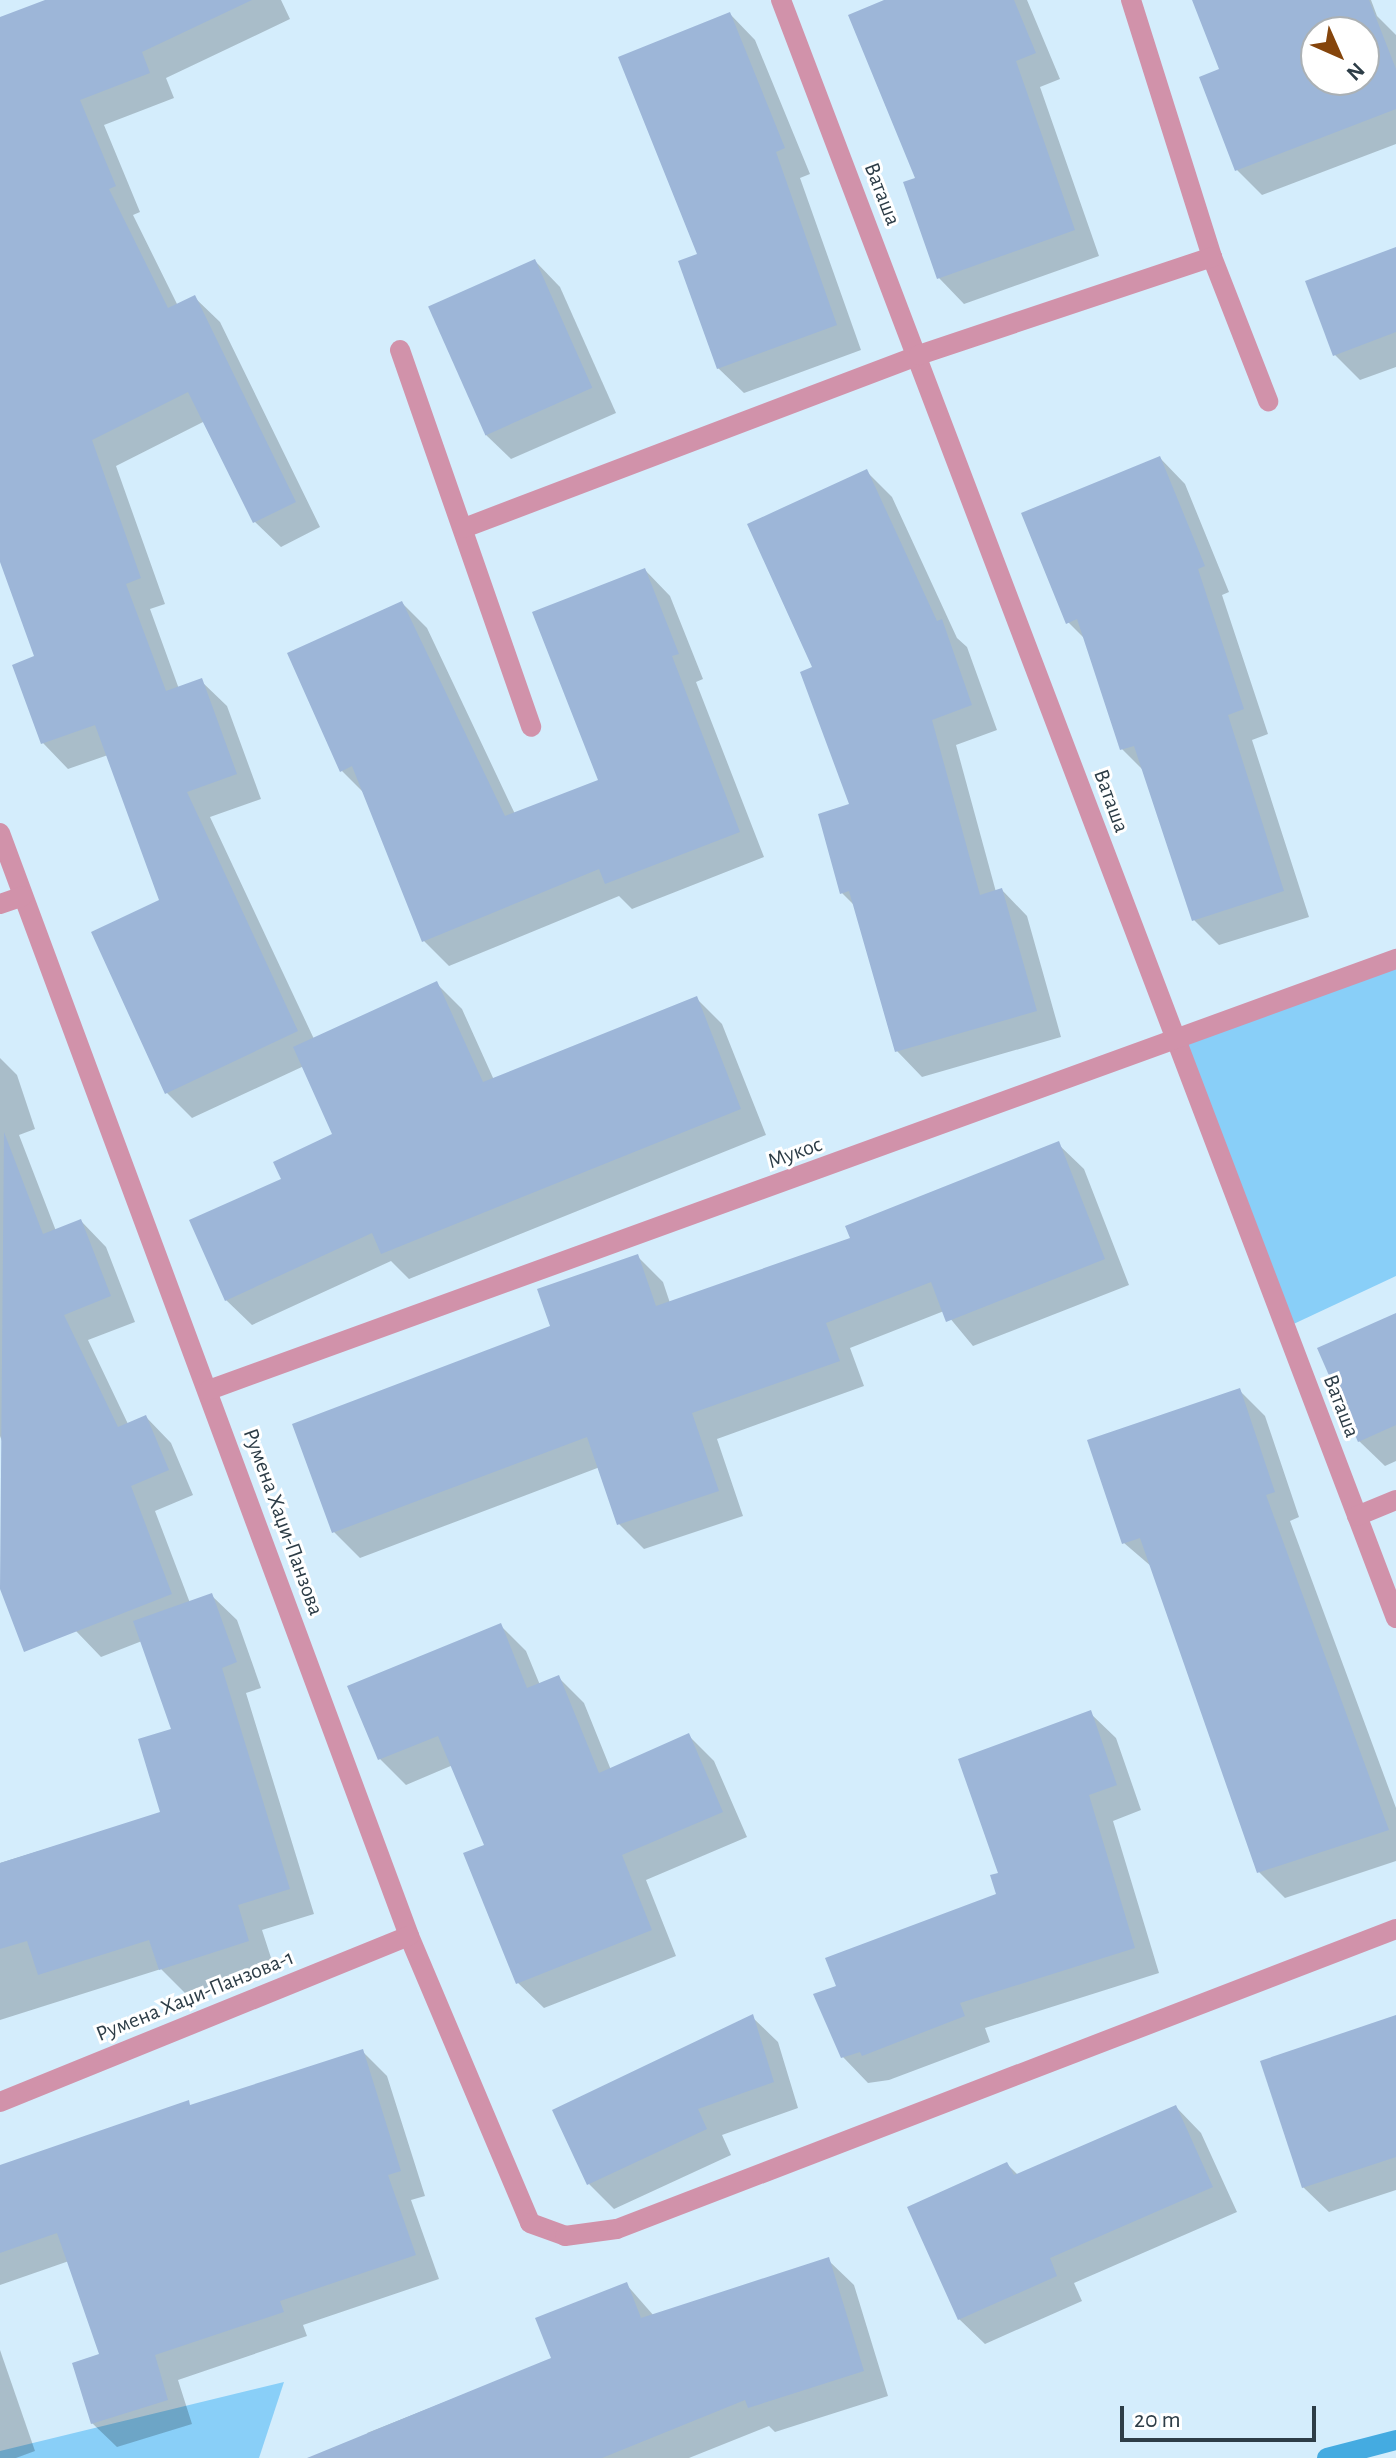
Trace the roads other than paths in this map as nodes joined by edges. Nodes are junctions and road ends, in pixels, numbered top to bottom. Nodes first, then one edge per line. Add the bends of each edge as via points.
1 (781, 0) edge
2 (1131, 0) edge
3 (1212, 257) junction
4 (400, 350) dead end
5 (919, 355) junction
6 (1268, 401) dead end
7 (464, 528) junction
8 (531, 727) dead end
9 (0, 833) edge
10 (23, 896) junction
11 (0, 904) edge
12 (1396, 959) edge
13 (1175, 1042) junction
14 (209, 1390) junction
15 (1396, 1500) edge
16 (1357, 1516) junction
17 (1396, 1618) edge
18 (1396, 1929) edge
19 (409, 1936) junction
20 (0, 2102) edge

1 - 5 street, Ваташа
2 - 3 street
3 - 5 street
3 - 6 street
4 - 7 street
5 - 7 street
5 - 13 street, Ваташа
7 - 8 street
9 - 10 street, Румена Хаџи-Панзова
10 - 11 street
10 - 14 street, Румена Хаџи-Панзова
12 - 13 street, Мукос
13 - 14 street, Мукос
13 - 16 street, Ваташа
14 - 19 street, Румена Хаџи-Панзова
15 - 16 street
16 - 17 street, Ваташа
18 - 19 street, Румена Хаџи-Панзова via 617,2229 565,2236 530,2223
19 - 20 street, Румена Хаџи-Панзова-1

